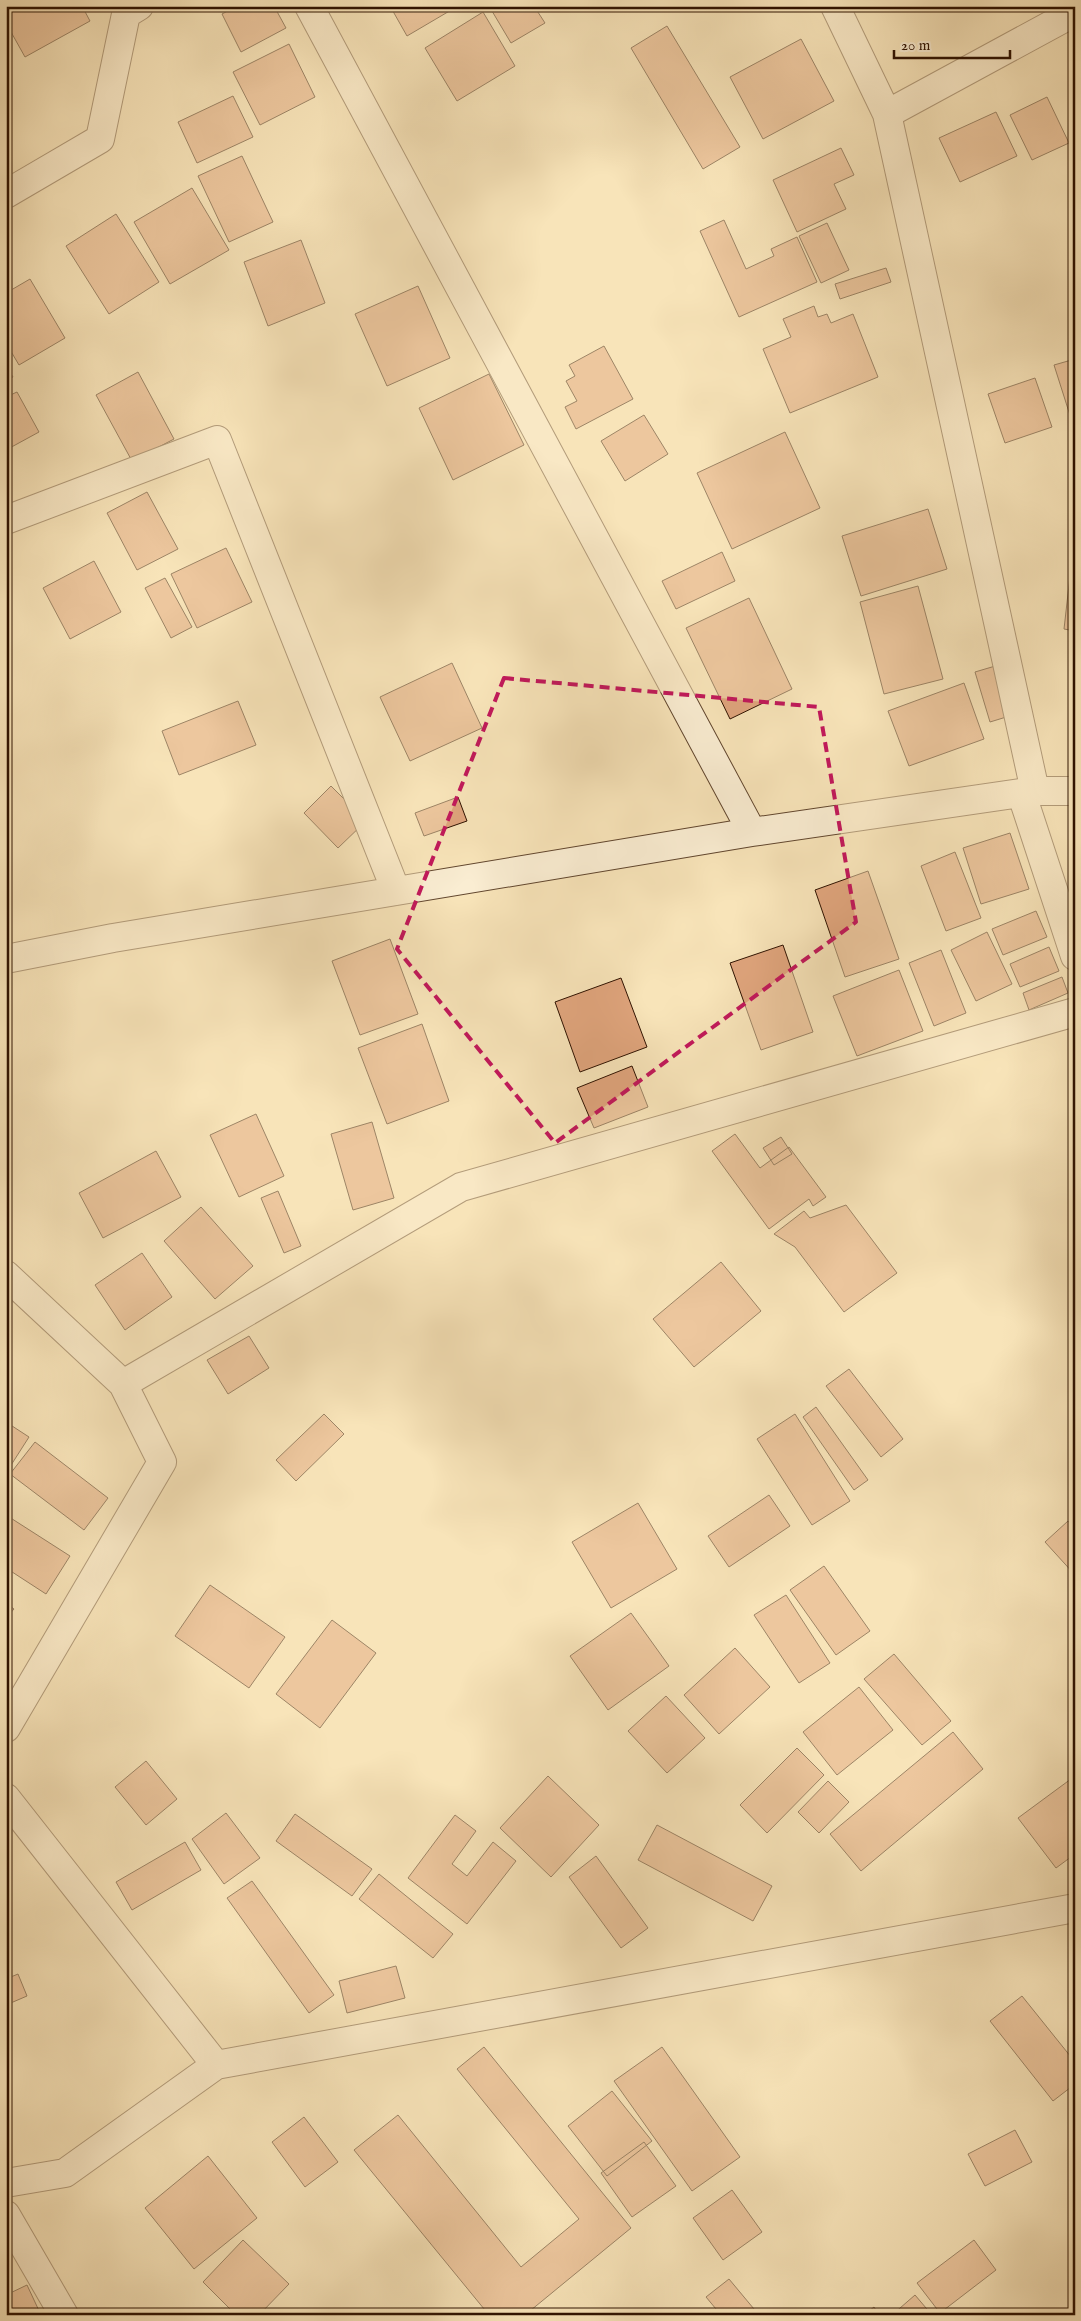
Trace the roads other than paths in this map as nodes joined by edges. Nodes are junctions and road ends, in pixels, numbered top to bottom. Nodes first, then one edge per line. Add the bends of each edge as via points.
1 (139, 6) edge
2 (309, 6) edge
3 (835, 6) edge
4 (1075, 12) edge
5 (886, 114) junction
6 (6, 194) edge
7 (6, 520) edge
8 (1075, 791) edge
9 (1029, 793) junction
10 (752, 832) junction
11 (396, 891) junction
12 (1075, 956) edge
13 (6, 959) edge
14 (1075, 1012) edge
15 (6, 1275) edge
16 (123, 1384) junction
17 (6, 1728) edge
18 (6, 1798) edge
19 (1075, 1908) edge
20 (216, 2065) junction
21 (6, 2184) edge
22 (6, 2215) edge
23 (64, 2315) edge

1 - 6 street via 126,14 100,139
2 - 10 street
3 - 5 street
4 - 5 street
5 - 9 street
7 - 11 street via 217,440
8 - 9 street
9 - 10 street
9 - 12 street
10 - 11 street
11 - 13 street
14 - 16 street via 461,1187
15 - 16 street
16 - 17 street via 162,1462
18 - 20 street
19 - 20 street
20 - 21 street via 65,2172
22 - 23 street

